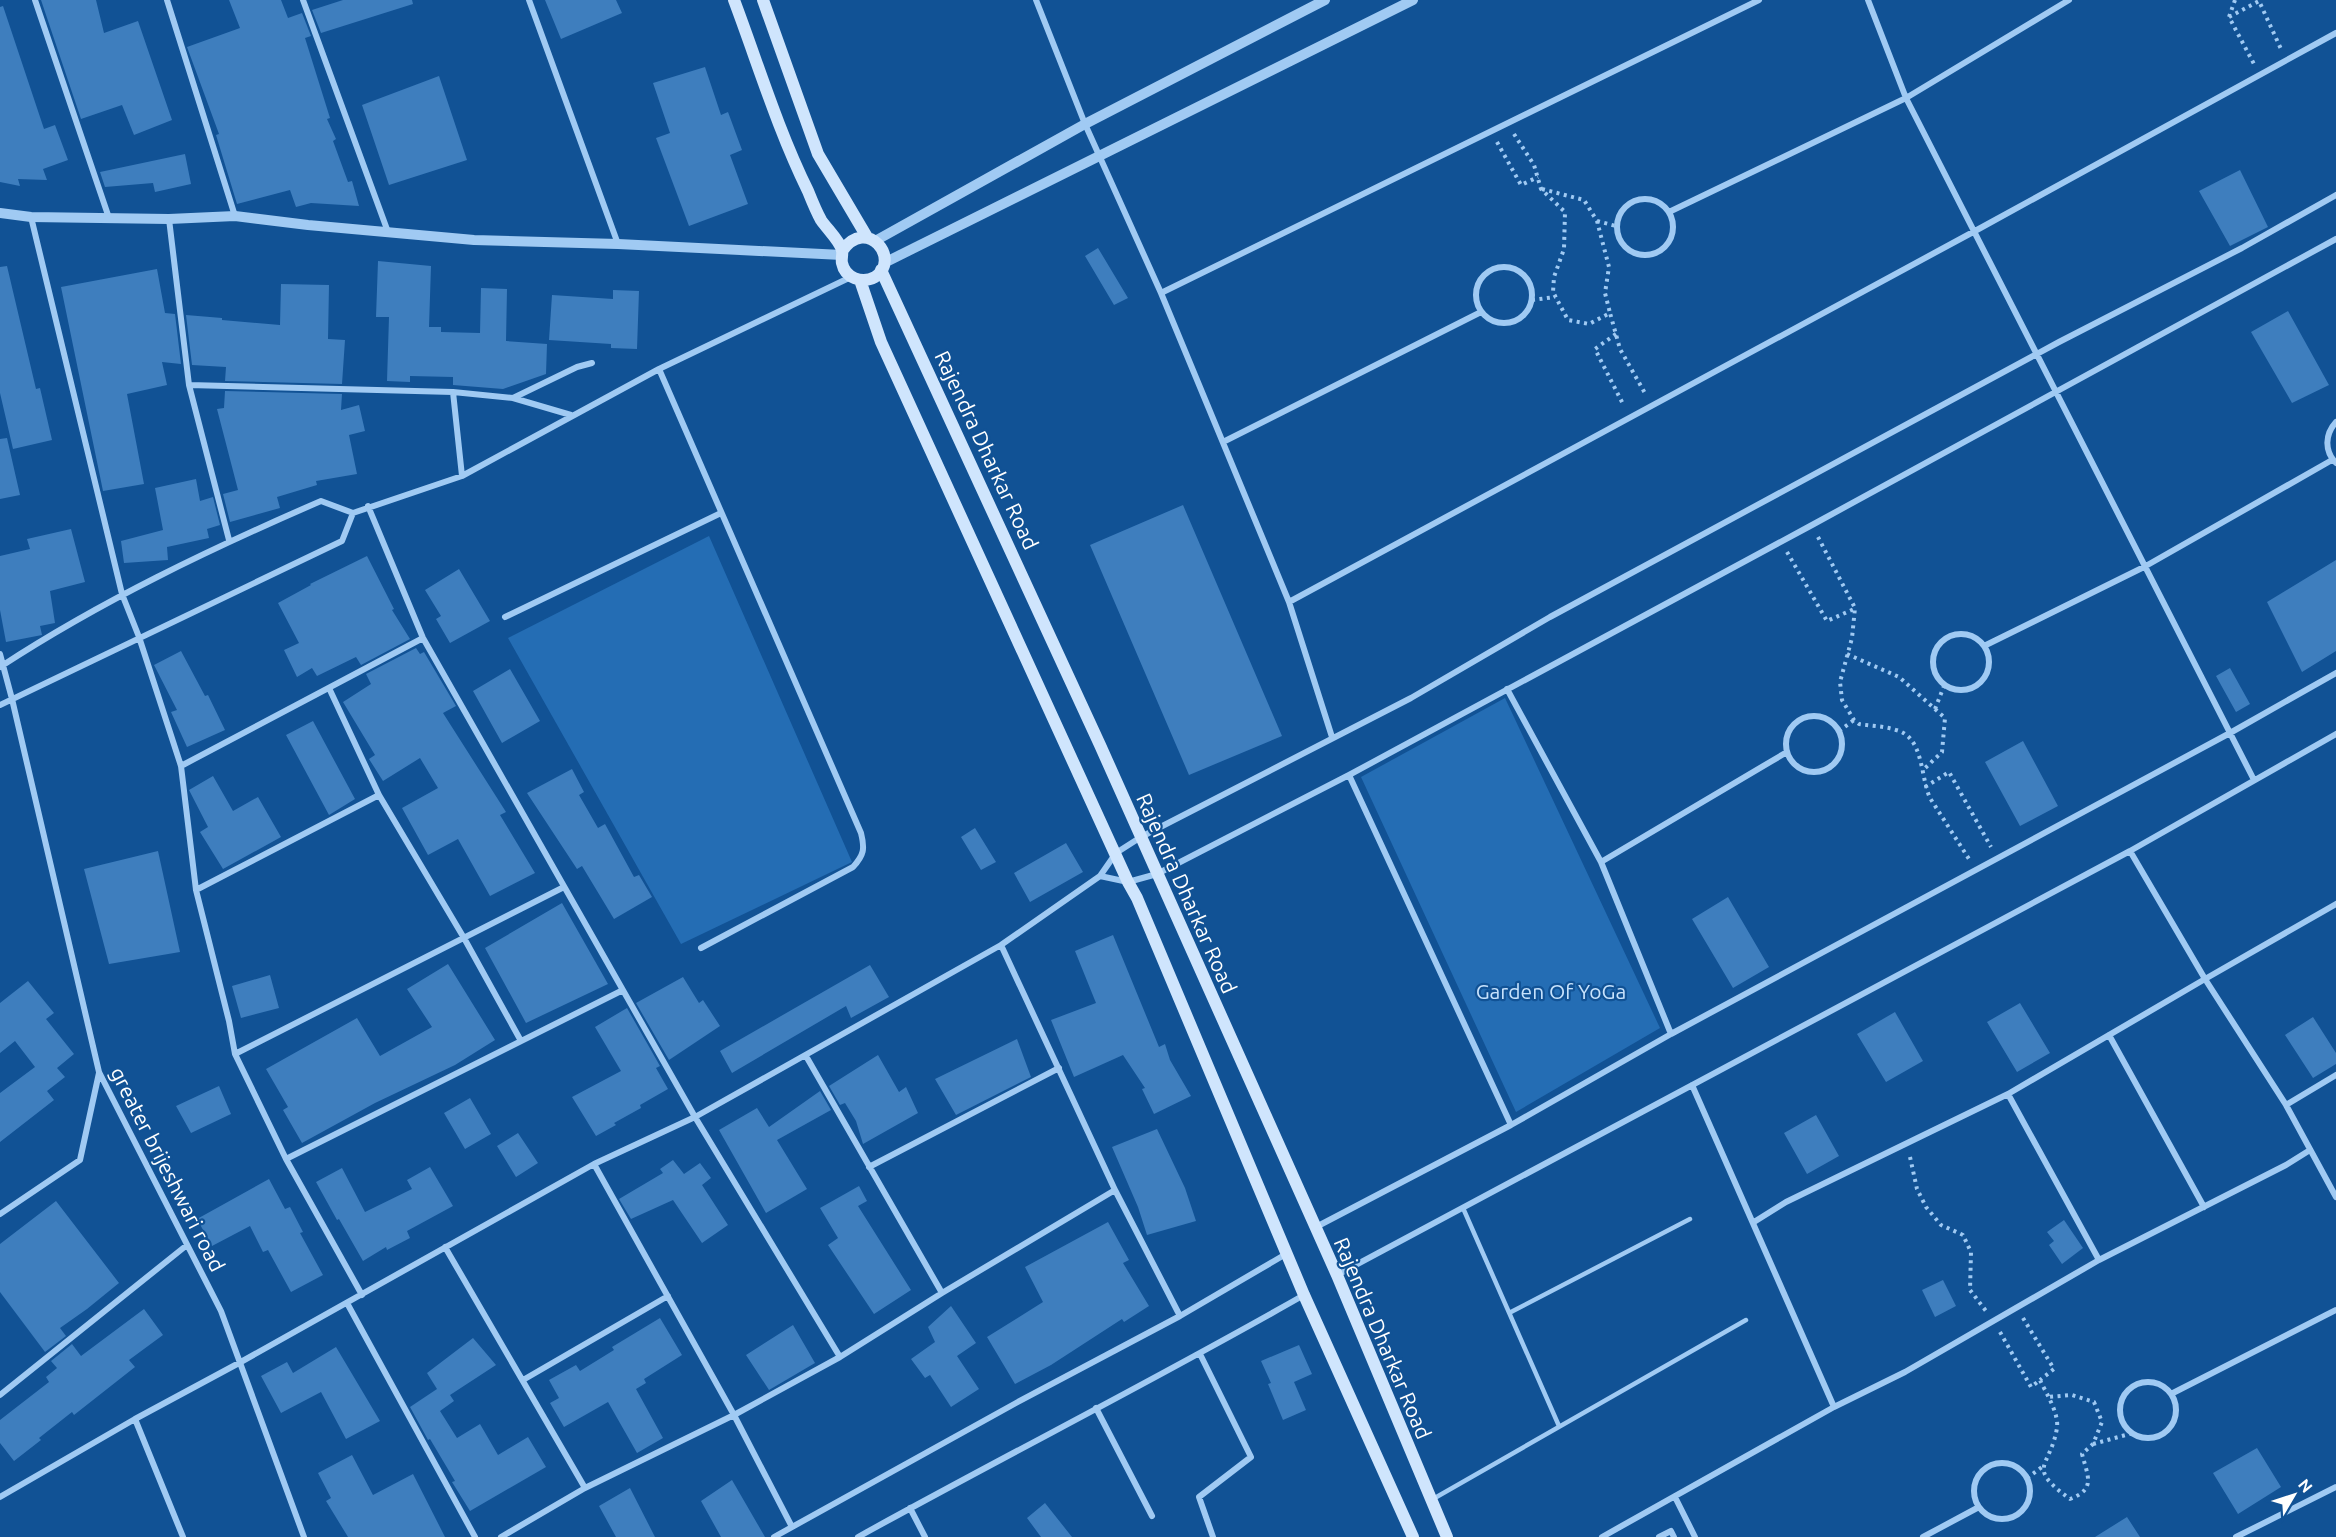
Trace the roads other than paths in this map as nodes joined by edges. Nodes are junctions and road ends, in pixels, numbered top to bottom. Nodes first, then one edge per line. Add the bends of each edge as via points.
1 (35, 0) edge
2 (167, 0) edge
3 (303, 0) edge
4 (529, 0) edge
5 (734, 0) edge
6 (763, 0) edge
7 (1036, 0) edge
8 (1325, 0) edge
9 (1413, 0) edge
10 (1759, 0) edge
11 (1868, 0) edge
12 (2069, 0) edge
13 (2336, 33) edge
14 (1906, 98) junction
15 (1085, 124) junction
16 (1099, 154) junction
17 (2336, 195) edge
18 (1669, 212) junction
19 (0, 213) edge
20 (234, 216) junction
21 (31, 217) junction
22 (109, 218) junction
23 (169, 219) junction
24 (1975, 231) junction
25 (388, 232) junction
26 (871, 239) junction
27 (2336, 239) edge
28 (618, 244) junction
29 (842, 253) junction
30 (883, 267) junction
31 (856, 278) junction
32 (1161, 293) junction
33 (1481, 312) junction
34 (2038, 354) junction
35 (592, 363) dead end
36 (659, 369) junction
37 (189, 385) junction
38 (453, 392) junction
39 (2057, 392) junction
40 (513, 398) junction
41 (571, 416) junction
42 (2336, 422) edge
43 (1224, 442) junction
44 (2334, 462) edge
45 (462, 476) junction
46 (368, 506) junction
47 (354, 513) junction
48 (721, 513) junction
49 (229, 540) junction
50 (2144, 567) junction
51 (122, 594) junction
52 (1289, 602) junction
53 (506, 617) dead end
54 (139, 637) junction
55 (423, 638) junction
56 (1984, 646) junction
57 (0, 654) edge
58 (1, 666) edge
59 (2336, 673) edge
60 (329, 688) junction
61 (1508, 689) junction
62 (12, 699) junction
63 (0, 705) edge
64 (2230, 733) junction
65 (2336, 734) edge
66 (1332, 737) junction
67 (1787, 752) junction
68 (180, 766) junction
69 (1349, 774) junction
70 (2254, 780) junction
71 (379, 795) junction
72 (1141, 837) junction
73 (2130, 851) junction
74 (1116, 853) junction
75 (1601, 862) junction
76 (1157, 874) junction
77 (1100, 876) junction
78 (1128, 882) junction
79 (564, 887) junction
80 (196, 890) junction
81 (2336, 904) edge
82 (464, 938) junction
83 (1001, 945) junction
84 (701, 948) dead end
85 (2205, 979) junction
86 (623, 990) junction
87 (1671, 1034) junction
88 (2109, 1035) junction
89 (521, 1041) junction
90 (235, 1054) junction
91 (806, 1056) junction
92 (1059, 1068) junction
93 (99, 1072) junction
94 (2336, 1075) edge
95 (1692, 1085) junction
96 (2008, 1094) junction
97 (2286, 1105) junction
98 (695, 1117) junction
99 (1511, 1125) junction
100 (2310, 1150) junction
101 (286, 1159) junction
102 (594, 1164) junction
103 (869, 1167) junction
104 (1116, 1190) junction
105 (2336, 1197) edge
106 (2204, 1207) junction
107 (1463, 1208) junction
108 (0, 1214) edge
109 (1690, 1219) dead end
110 (1754, 1222) junction
111 (1316, 1228) junction
112 (188, 1245) junction
113 (445, 1247) junction
114 (1286, 1254) junction
115 (2099, 1260) junction
116 (1337, 1275) junction
117 (942, 1293) junction
118 (1304, 1294) junction
119 (362, 1295) junction
120 (668, 1296) junction
121 (347, 1304) junction
122 (2336, 1310) edge
123 (1511, 1312) junction
124 (1180, 1316) junction
125 (1746, 1320) dead end
126 (1200, 1354) junction
127 (840, 1357) junction
128 (239, 1363) junction
129 (523, 1380) junction
130 (2172, 1394) junction
131 (0, 1395) edge
132 (1834, 1407) junction
133 (1096, 1408) junction
134 (734, 1415) junction
135 (135, 1419) junction
136 (1559, 1426) junction
137 (2336, 1487) edge
138 (585, 1488) junction
139 (0, 1497) edge
140 (1675, 1497) junction
141 (1431, 1500) junction
142 (910, 1508) junction
143 (1979, 1508) junction
144 (1152, 1516) dead end
145 (792, 1527) junction
146 (183, 1537) edge
147 (304, 1537) edge
148 (476, 1537) edge
149 (501, 1537) edge
150 (774, 1537) edge
151 (858, 1537) edge
152 (925, 1537) edge
153 (1213, 1537) edge
154 (1413, 1537) edge
155 (1447, 1537) edge
156 (1602, 1537) edge
157 (1659, 1537) edge
158 (1674, 1537) edge
159 (1695, 1537) edge
160 (1923, 1537) edge
161 (2236, 1537) edge

1 - 22 street
2 - 20 street
3 - 25 street
4 - 28 street
5 - 29 main road via 791,157
6 - 26 main road, Rajendra Dharkar Road via 818,154
7 - 15 street
8 - 15 street
9 - 16 street
10 - 32 street
11 - 14 street
12 - 14 street
13 - 24 street
14 - 18 street
14 - 24 street
15 - 16 street
15 - 26 street
16 - 30 street
16 - 32 street
17 - 34 street
18 - 18 street via 1649,199 1639,199 1623,208 1616,226 1622,244 1647,255 1656,253 1673,233
19 - 21 street
20 - 23 street
20 - 25 street
21 - 22 street
21 - 51 street
22 - 23 street
23 - 37 street
24 - 34 street
24 - 52 street
25 - 28 street via 474,240
26 - 29 main road via 857,237 848,242
26 - 30 main road, Rajendra Dharkar Road via 884,254
27 - 39 street
28 - 29 street
29 - 31 main road via 845,271
30 - 31 main road via 876,276
30 - 72 main road, Rajendra Dharkar Road
31 - 36 street
31 - 74 main road via 881,342
32 - 43 street
33 - 33 street via 1497,322 1515,321 1529,309 1530,283 1517,269 1499,267 1483,276 1478,285
33 - 43 street
34 - 39 street
34 - 66 street via 1550,617 1411,698
35 - 40 street
36 - 41 street
36 - 48 street
37 - 38 street
37 - 49 street
38 - 40 street
38 - 45 street
39 - 50 street
39 - 61 street
40 - 41 street
41 - 45 street
42 - 44 street via 2327,442
43 - 52 street
44 - 50 street
45 - 46 street
46 - 47 street
46 - 55 street
47 - 49 street via 321,501
47 - 54 street via 342,541
48 - 53 street
48 - 84 street via 861,833 864,848 862,858 853,867
49 - 51 street
50 - 56 street
50 - 64 street
51 - 54 street
51 - 58 street
52 - 66 street
54 - 62 street
54 - 68 street
55 - 60 street
55 - 79 street
56 - 56 street via 1964,634 1939,644 1934,652 1933,670 1944,686 1962,690 1980,684 1989,659
57 - 58 street, greater brijeshwari road
58 - 62 street, greater brijeshwari road
59 - 64 street
60 - 68 street
60 - 71 street
61 - 69 street
61 - 75 street
62 - 63 street
62 - 93 street, greater brijeshwari road
64 - 70 street
64 - 87 street
65 - 70 street
66 - 72 street
67 - 67 street via 1788,733 1800,719 1818,716 1839,731 1839,758 1825,770 1798,767
67 - 75 street
68 - 80 street
69 - 76 street
69 - 99 street
70 - 73 street
71 - 80 street
71 - 82 street
72 - 74 street
72 - 76 main road, Rajendra Dharkar Road
73 - 85 street
73 - 95 street
74 - 77 street
74 - 78 main road
75 - 87 street
76 - 78 street
76 - 111 main road, Rajendra Dharkar Road
77 - 78 street
77 - 83 street
78 - 114 main road
79 - 82 street
79 - 86 street
80 - 90 street
81 - 85 street
82 - 89 street
82 - 90 street
83 - 91 street
83 - 92 street
85 - 88 street
85 - 97 street
86 - 89 street
86 - 98 street
87 - 99 street
88 - 96 street
88 - 106 street
89 - 101 street
90 - 101 street
91 - 98 street
91 - 103 street
92 - 103 street
92 - 104 street
93 - 108 street via 80,1160
93 - 112 street, greater brijeshwari road
94 - 97 street
95 - 107 street
95 - 110 street
96 - 110 street via 1786,1202
96 - 115 street
97 - 100 street
98 - 102 street
98 - 127 street
99 - 111 street
100 - 105 street
100 - 106 street
101 - 119 street
102 - 113 street
102 - 120 street
103 - 117 street
104 - 117 street
104 - 124 street
106 - 115 street
107 - 116 street
107 - 123 lane
109 - 123 lane
110 - 132 street
111 - 116 main road, Rajendra Dharkar Road
112 - 128 street, greater brijeshwari road via 221,1311
112 - 131 street
113 - 119 street
113 - 129 street
114 - 118 main road
114 - 124 street
115 - 132 street via 1905,1372
116 - 141 main road, Rajendra Dharkar Road
117 - 127 street
118 - 126 street
118 - 154 main road
119 - 121 street
120 - 129 street
120 - 134 street
121 - 128 street
121 - 148 street
122 - 130 street
123 - 136 lane
124 - 145 street
125 - 136 lane
126 - 133 street
126 - 153 street via 1251,1457 1199,1497
127 - 134 street
128 - 135 street
128 - 147 street, greater brijeshwari road
129 - 138 street
130 - 130 street via 2161,1384 2134,1385 2120,1409 2121,1418 2141,1437 2167,1431 2176,1416
132 - 140 street
133 - 142 street
133 - 144 street
134 - 138 street
134 - 145 street
135 - 139 street
135 - 146 street
136 - 141 lane
137 - 161 street
138 - 149 street
140 - 156 street
140 - 159 street
141 - 155 main road, Rajendra Dharkar Road
142 - 151 street
142 - 152 street
143 - 143 street via 1995,1518 2013,1517 2021,1512 2030,1496 2028,1478 2006,1463 1988,1466 1980,1472 1974,1490
143 - 160 street
145 - 150 street
157 - 158 street via 1671,1531

